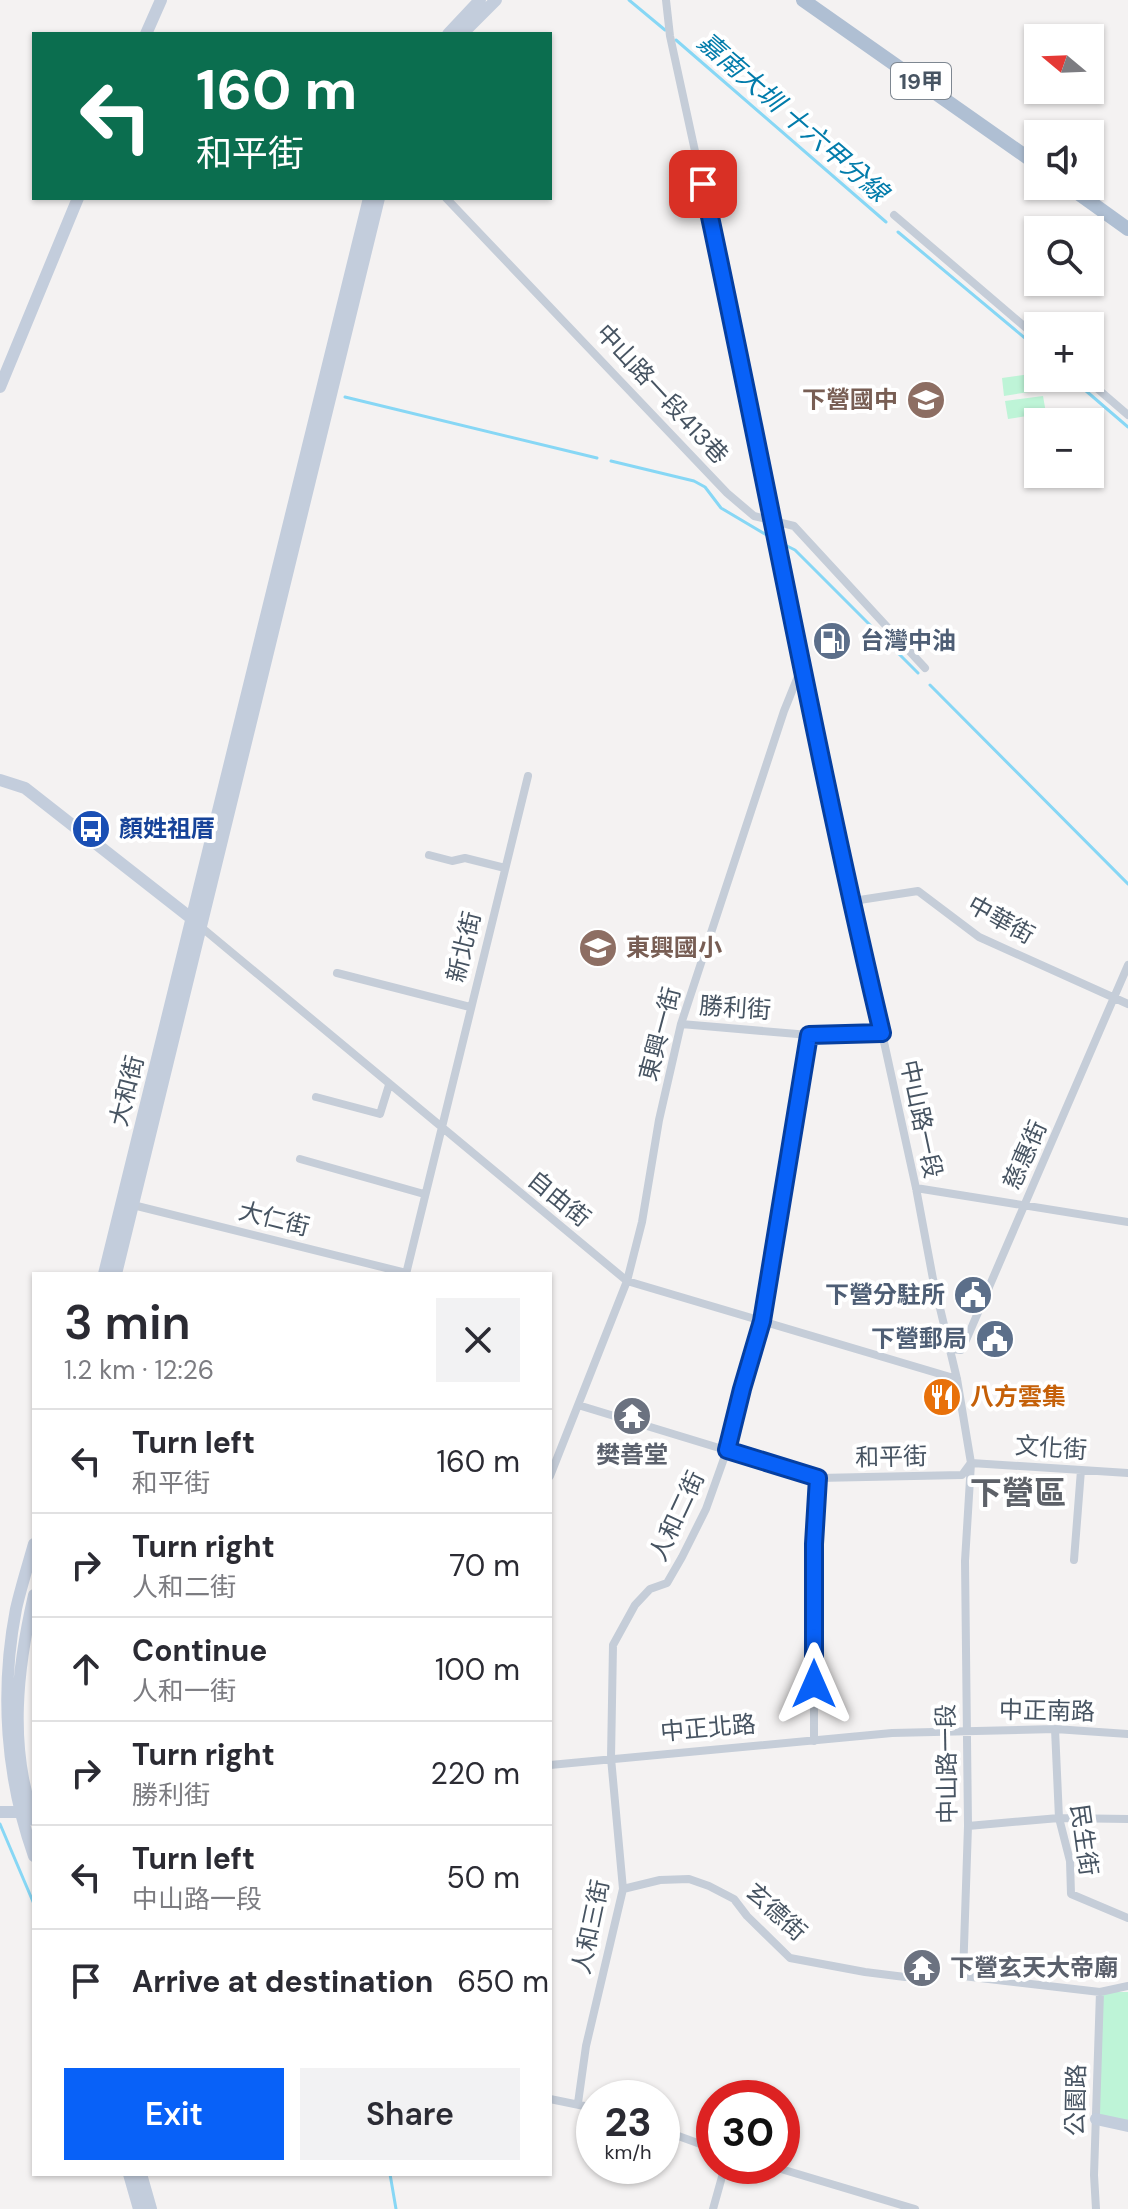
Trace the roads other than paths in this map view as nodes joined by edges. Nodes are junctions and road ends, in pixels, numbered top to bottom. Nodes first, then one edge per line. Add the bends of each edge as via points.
1 (161, 0) edge
2 (480, 0) edge
3 (496, 0) edge
4 (666, 0) edge
5 (803, 0) edge
6 (147, 32) edge
7 (450, 32) edge
8 (464, 32) edge
9 (1024, 155) edge
10 (77, 200) edge
11 (369, 200) edge
12 (378, 200) edge
13 (448, 200) edge
14 (1088, 200) edge
15 (894, 215) dead end
16 (1128, 229) edge
17 (1024, 326) edge
18 (0, 387) edge
19 (1101, 392) edge
20 (1128, 415) edge
21 (773, 520) junction
22 (802, 668) junction
23 (925, 668) dead end
24 (528, 776) dead end
25 (0, 780) edge
26 (429, 855) dead end
27 (505, 868) junction
28 (853, 901) junction
29 (196, 923) junction
30 (1128, 965) edge
31 (337, 973) dead end
32 (1114, 997) junction
33 (1128, 1004) edge
34 (470, 1007) junction
35 (681, 1024) junction
36 (882, 1033) junction
37 (809, 1035) junction
38 (389, 1085) junction
39 (316, 1097) dead end
40 (440, 1127) junction
41 (300, 1159) dead end
42 (916, 1188) junction
43 (424, 1194) junction
44 (133, 1205) junction
45 (1024, 1207) junction
46 (1128, 1222) edge
47 (105, 1272) edge
48 (116, 1272) edge
49 (402, 1272) edge
50 (406, 1272) edge
51 (627, 1281) junction
52 (762, 1321) junction
53 (950, 1349) junction
54 (957, 1379) junction
55 (578, 1405) junction
56 (727, 1450) junction
57 (971, 1463) junction
58 (1081, 1470) junction
59 (552, 1471) edge
60 (1128, 1473) edge
61 (818, 1478) junction
62 (32, 1552) edge
63 (1074, 1560) dead end
64 (32, 1605) edge
65 (1055, 1729) junction
66 (965, 1730) junction
67 (1128, 1734) edge
68 (814, 1741) junction
69 (611, 1758) junction
70 (552, 1765) edge
71 (21, 1813) edge
72 (1059, 1818) junction
73 (1128, 1819) edge
74 (968, 1826) junction
75 (32, 1849) edge
76 (623, 1889) junction
77 (1128, 1918) edge
78 (905, 1977) dead end
79 (1128, 1986) edge
80 (1100, 1992) junction
81 (582, 2080) edge
82 (552, 2099) edge
83 (576, 2103) edge
84 (1096, 2119) junction
85 (1128, 2126) edge
86 (800, 2175) edge
87 (130, 2176) edge
88 (142, 2176) edge
89 (720, 2184) edge
90 (139, 2209) edge
91 (151, 2209) edge
92 (713, 2209) edge
93 (915, 2209) edge
94 (1096, 2209) edge

1 - 6 main road
2 - 7 main road
3 - 8 main road
4 - 21 street, 中山路一段
5 - 9 main road, 19甲
10 - 18 main road
11 - 29 main road
12 - 29 main road
13 - 21 street, 中山路一段413巷 via 727,493 754,516
14 - 16 main road
15 - 17 street
19 - 20 street
21 - 22 street, 中山路一段
21 - 23 street, 中山路一段413巷 via 794,526
22 - 28 street, 中山路一段
22 - 35 street, 東興一街
24 - 27 street, 新北街
25 - 29 main road via 25,788
26 - 27 street
27 - 34 street, 新北街
28 - 32 street, 中華街 via 918,891 979,937
28 - 36 street, 中山路一段
29 - 38 street, 自由街
29 - 44 main road, 大和街
29 - 47 main road, 大和街
30 - 32 street, 慈惠街
31 - 34 street
32 - 33 street, 中華街
32 - 45 street, 慈惠街
34 - 40 street, 新北街
35 - 37 street, 勝利街
35 - 51 street, 東興一街
36 - 37 street, 勝利街
36 - 42 street, 中山路一段
37 - 52 street, 人和二街
38 - 39 street via 380,1114
38 - 40 street, 自由街
40 - 43 street, 新北街
40 - 51 street, 自由街
41 - 43 street
42 - 45 street
42 - 53 street, 中山路一段
43 - 50 street, 新北街
44 - 48 main road, 大和街
44 - 49 street, 大仁街
45 - 46 street
45 - 53 street, 慈惠街 via 961,1350
51 - 52 street, 自由街
51 - 55 street, 東興一街
52 - 54 street, 自由街
52 - 56 street, 人和二街
53 - 54 street, 中山路一段
54 - 57 street, 中山路一段
55 - 56 street, 和平街
55 - 59 street, 東興一街
56 - 61 street, 和平街
56 - 69 street, 人和二街 via 706,1509 667,1583 650,1589 635,1605 613,1645
57 - 58 street, 文化街
57 - 61 street, 和平街 via 962,1475
57 - 66 street, 中山路一段
58 - 60 street, 文化街
58 - 63 street
61 - 68 street
62 - 71 main road via 15,1611 8,1669 6,1743
64 - 71 main road via 17,1706
65 - 66 street, 中正南路
65 - 67 street, 中正南路
65 - 72 street, 民生街
66 - 68 street, 中正北路
66 - 74 street, 中山路一段
68 - 69 street, 中正北路
69 - 70 street, 中正北路
69 - 76 street, 人和三街
71 - 75 main road
72 - 73 street
72 - 74 street
72 - 77 street, 民生街 via 1070,1861 1071,1894
74 - 80 street, 中山路一段 via 963,1976
76 - 78 street, 玄德街 via 689,1879 734,1899 790,1958
76 - 81 street, 人和三街
79 - 80 street
80 - 84 street, 公園路
82 - 83 street
84 - 85 main road
84 - 94 street, 公園路
86 - 93 street
87 - 90 main road
88 - 91 main road
89 - 92 street

